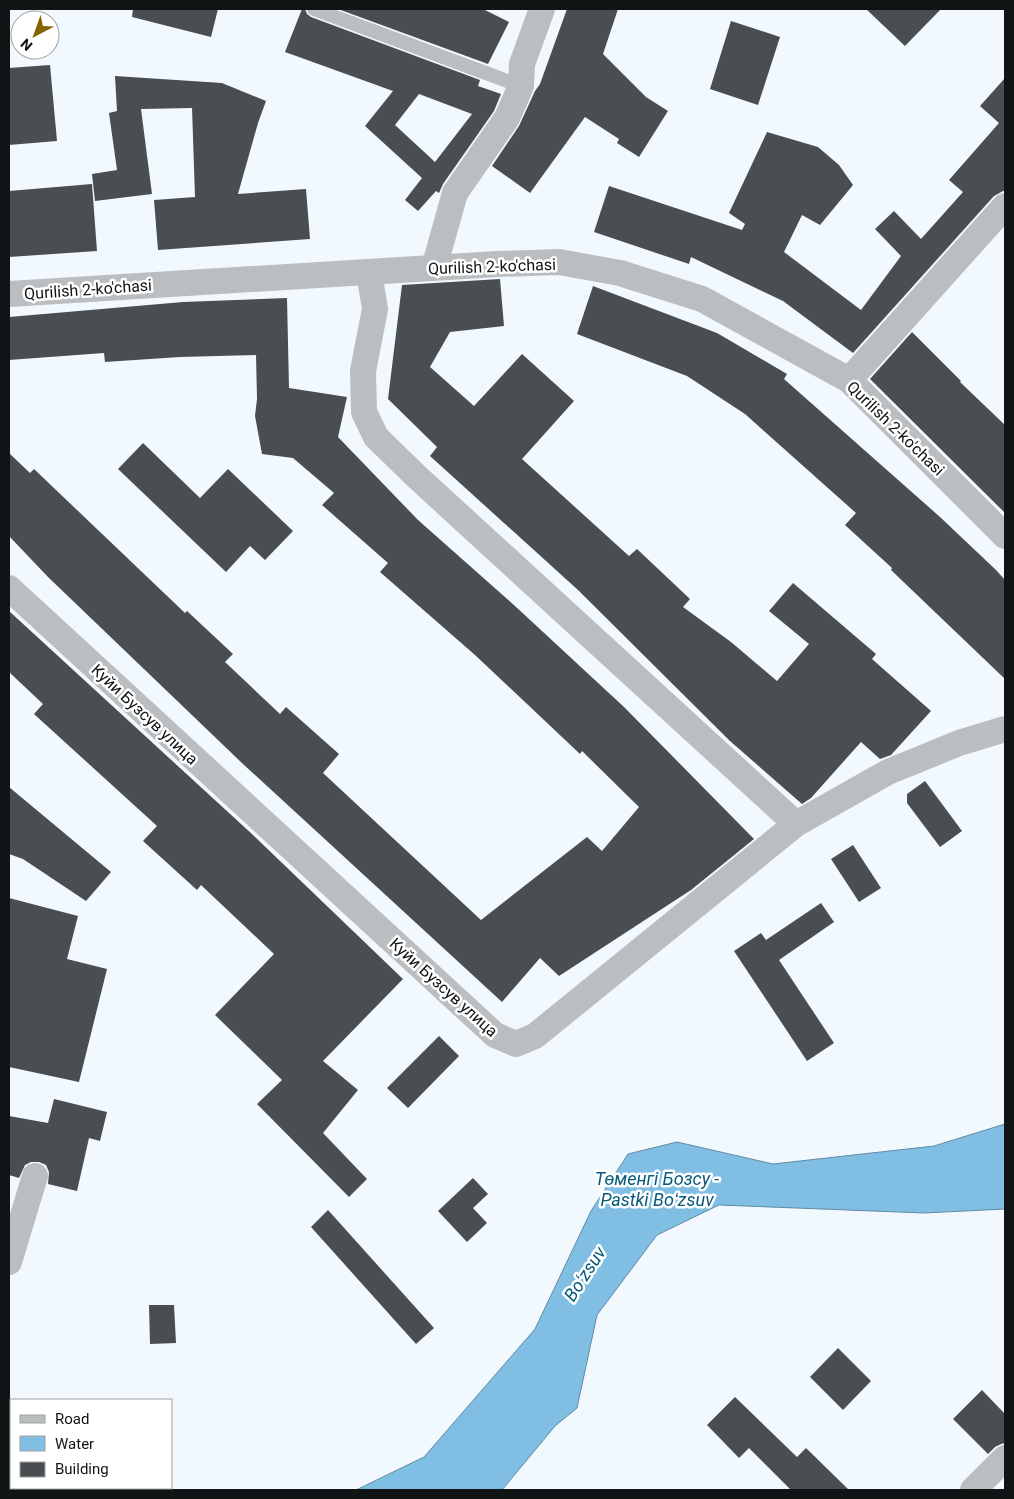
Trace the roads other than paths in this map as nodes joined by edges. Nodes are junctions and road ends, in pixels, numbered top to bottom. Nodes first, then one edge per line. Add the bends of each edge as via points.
1 (314, 9) edge
2 (542, 9) edge
3 (521, 86) junction
4 (1005, 206) edge
5 (434, 268) junction
6 (369, 272) junction
7 (9, 294) edge
8 (849, 380) junction
9 (1005, 536) edge
10 (9, 588) edge
11 (1005, 729) edge
12 (796, 824) junction
13 (35, 1176) dead end
14 (9, 1262) edge
15 (1005, 1458) edge
16 (972, 1490) edge

1 - 3 lane
2 - 3 street via 522,64
3 - 5 street via 507,118 455,193
4 - 8 street
5 - 6 street, Qurilish 2-ko'chasi
5 - 8 street, Qurilish 2-ko'chasi via 559,262 620,274 702,299
6 - 7 street, Qurilish 2-ko'chasi
6 - 12 street via 375,309 363,371 364,412 376,437
8 - 9 street, Qurilish 2-ko'chasi
10 - 12 street, Куйи Бузсув улица via 495,1035 516,1044 535,1036
11 - 12 street, Куйи Бузсув улица via 959,743 888,772
13 - 14 street
15 - 16 street

